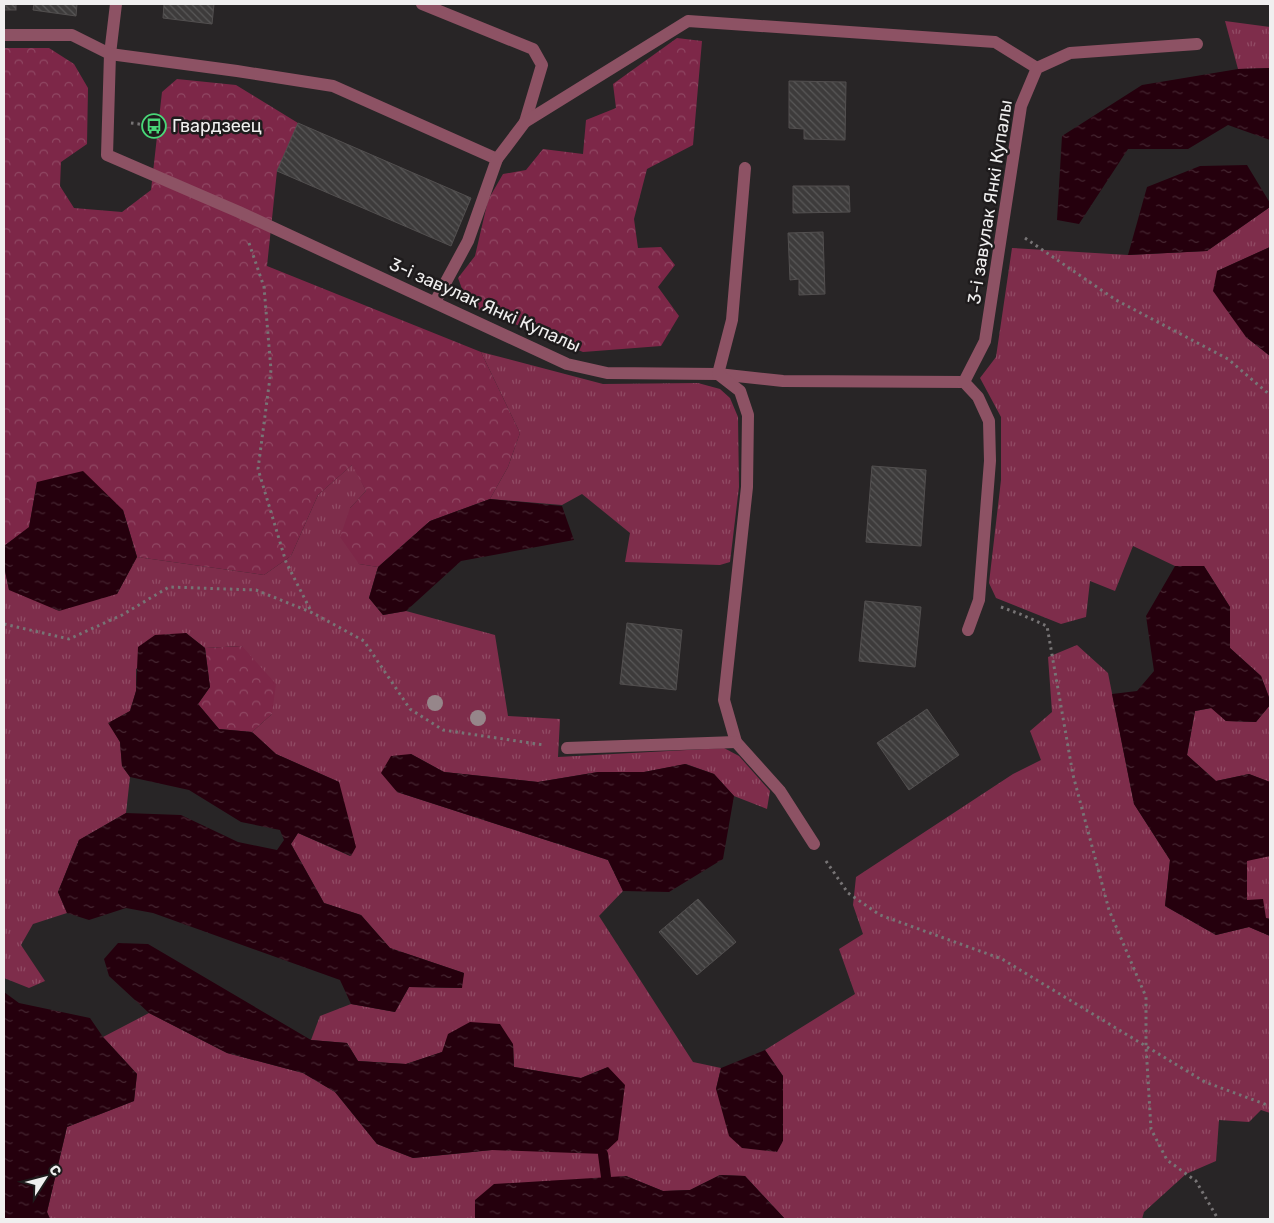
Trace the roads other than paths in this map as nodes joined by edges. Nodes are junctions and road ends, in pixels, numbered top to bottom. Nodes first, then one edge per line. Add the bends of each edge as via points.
1 (116, 4) edge
2 (422, 4) edge
3 (4, 35) edge
4 (1197, 44) dead end
5 (110, 54) junction
6 (1037, 68) junction
7 (525, 122) junction
8 (497, 159) junction
9 (745, 168) dead end
10 (435, 302) junction
11 (718, 374) junction
12 (964, 382) junction
13 (968, 630) dead end
14 (736, 742) junction
15 (567, 748) road end
16 (814, 844) road end

1 - 5 street
2 - 7 street via 534,48 542,65
3 - 5 street via 72,35
4 - 6 street via 1070,53
5 - 8 street via 333,86
5 - 10 street, 3-і завулак Янкі Купалы via 107,155
6 - 7 street via 995,42 688,21
6 - 12 street, 3-і завулак Янкі Купалы via 1021,106 985,341
7 - 8 street
8 - 10 street via 468,241
9 - 11 street via 732,320
10 - 11 street, 3-і завулак Янкі Купалы via 567,364 606,373
11 - 12 street, 3-і завулак Янкі Купалы via 783,381
11 - 14 street via 740,391 748,414 747,487 724,700
12 - 13 street via 978,397 989,420 990,461 978,600
14 - 15 street
14 - 16 street via 780,791

